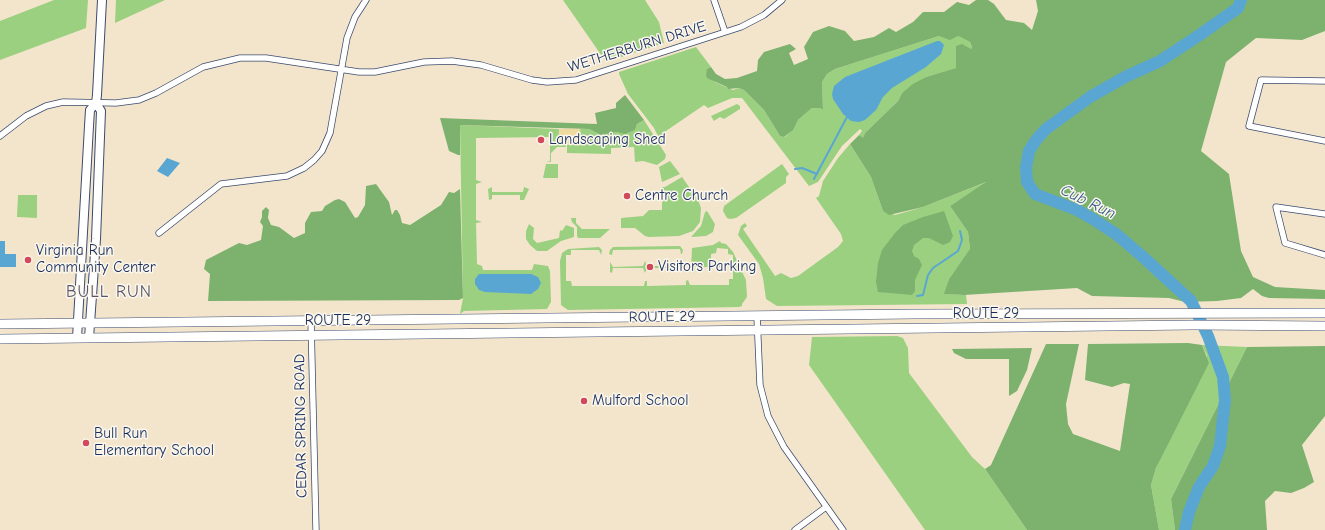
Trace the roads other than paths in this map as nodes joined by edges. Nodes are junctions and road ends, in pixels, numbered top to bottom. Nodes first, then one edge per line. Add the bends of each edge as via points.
1 (102, 0) edge
2 (366, 0) edge
3 (714, 0) edge
4 (782, 0) edge
5 (725, 32) junction
6 (341, 70) junction
7 (1325, 81) edge
8 (96, 103) junction
9 (0, 136) edge
10 (1325, 141) edge
11 (1325, 214) edge
12 (159, 233) dead end
13 (1325, 255) edge
14 (1325, 313) edge
15 (757, 316) junction
16 (311, 321) junction
17 (0, 324) edge
18 (78, 324) junction
19 (91, 324) junction
20 (1325, 326) edge
21 (757, 330) junction
22 (311, 335) junction
23 (77, 338) junction
24 (90, 338) junction
25 (0, 339) edge
26 (826, 507) junction
27 (316, 530) edge
28 (795, 530) edge
29 (843, 530) edge

1 - 8 main road
2 - 6 street via 351,25
3 - 5 street
4 - 5 street, WETHERBURN DRIVE via 752,22
5 - 6 street, WETHERBURN DRIVE via 569,81 532,80 481,65 452,61 424,62 375,72
6 - 8 street, WETHERBURN DRIVE via 266,58 240,58 203,67 139,100
6 - 12 street via 330,133 322,151 314,160 287,176 221,184
7 - 10 street via 1261,80 1249,126
8 - 9 street, WETHERBURN DRIVE via 63,102 46,106 26,116
8 - 18 main road via 90,110
8 - 19 main road via 101,110
11 - 13 street via 1276,207 1285,243
14 - 15 main road, ROUTE 29
15 - 16 main road, ROUTE 29
15 - 21 street
16 - 19 main road, ROUTE 29
16 - 22 street, CEDAR SPRING ROAD
17 - 18 main road, ROUTE 29
18 - 19 main road, ROUTE 29
18 - 23 main road
19 - 24 main road
20 - 21 main road, ROUTE 29
21 - 22 main road, ROUTE 29
21 - 26 street via 760,385 768,416 784,447
22 - 24 main road, ROUTE 29
22 - 27 street, CEDAR SPRING ROAD
23 - 24 main road, ROUTE 29
23 - 25 main road, ROUTE 29
26 - 28 street
26 - 29 street

